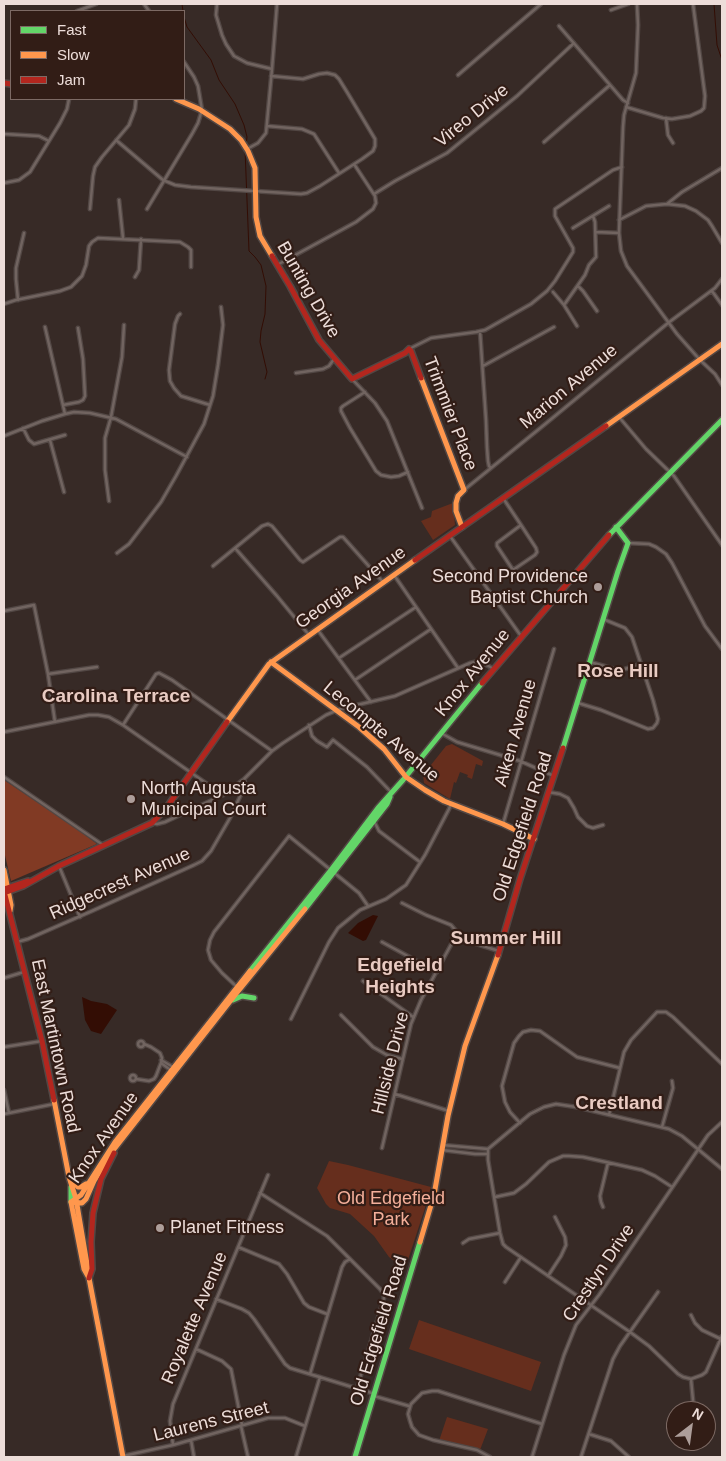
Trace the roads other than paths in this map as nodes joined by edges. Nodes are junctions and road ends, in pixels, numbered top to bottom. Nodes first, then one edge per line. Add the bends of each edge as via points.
1 (96, 4) edge
2 (217, 4) edge
3 (277, 4) edge
4 (540, 4) edge
5 (628, 4) edge
6 (637, 4) edge
7 (693, 4) edge
8 (87, 8) joint
9 (80, 10) edge
10 (611, 10) dead end
11 (559, 26) dead end
12 (574, 43) junction
13 (185, 64) edge
14 (272, 69) junction
15 (458, 75) dead end
16 (272, 76) junction
17 (610, 85) junction
18 (69, 100) edge
19 (136, 100) edge
20 (178, 100) edge
21 (627, 105) junction
22 (202, 110) junction
23 (666, 118) junction
24 (267, 126) junction
25 (4, 134) edge
26 (116, 140) junction
27 (49, 141) junction
28 (544, 142) dead end
29 (672, 143) dead end
30 (247, 149) junction
31 (354, 164) junction
32 (622, 167) junction
33 (722, 168) edge
34 (339, 173) junction
35 (164, 180) junction
36 (4, 183) edge
37 (255, 191) junction
38 (374, 194) junction
39 (119, 200) dead end
40 (667, 204) junction
41 (609, 206) dead end
42 (90, 209) dead end
43 (147, 209) dead end
44 (592, 216) junction
45 (619, 220) junction
46 (573, 228) dead end
47 (596, 232) junction
48 (24, 233) dead end
49 (619, 233) junction
50 (123, 238) junction
51 (141, 240) junction
52 (722, 243) edge
53 (278, 265) junction
54 (191, 267) dead end
55 (135, 277) dead end
56 (722, 279) edge
57 (578, 286) junction
58 (712, 291) junction
59 (553, 292) dead end
60 (18, 300) junction
61 (4, 304) edge
62 (722, 304) edge
63 (564, 305) junction
64 (221, 306) dead end
65 (597, 311) dead end
66 (180, 314) dead end
67 (668, 323) junction
68 (124, 325) dead end
69 (577, 326) dead end
70 (45, 327) dead end
71 (554, 327) dead end
72 (78, 328) dead end
73 (480, 331) junction
74 (722, 344) edge
75 (409, 349) junction
76 (334, 359) junction
77 (700, 360) junction
78 (483, 366) junction
79 (296, 373) dead end
80 (352, 379) junction
81 (722, 385) edge
82 (365, 392) junction
83 (63, 405) junction
84 (210, 405) junction
85 (65, 414) junction
86 (110, 417) junction
87 (619, 417) junction
88 (722, 420) edge
89 (23, 428) junction
90 (65, 435) dead end
91 (4, 436) edge
92 (50, 440) junction
93 (186, 457) junction
94 (491, 469) junction
95 (408, 472) junction
96 (670, 472) junction
97 (464, 490) junction
98 (64, 492) dead end
99 (503, 498) junction
100 (109, 501) dead end
101 (422, 508) dead end
102 (521, 525) junction
103 (462, 527) junction
104 (616, 527) junction
105 (450, 536) junction
106 (628, 543) junction
107 (722, 545) edge
108 (235, 548) junction
109 (117, 553) dead end
110 (213, 566) dead end
111 (394, 575) junction
112 (383, 582) junction
113 (416, 607) junction
114 (4, 611) edge
115 (602, 619) junction
116 (317, 629) junction
117 (431, 629) junction
118 (308, 635) junction
119 (521, 636) junction
120 (722, 649) edge
121 (554, 650) dead end
122 (339, 658) junction
123 (589, 661) junction
124 (271, 662) junction
125 (641, 664) junction
126 (97, 667) dead end
127 (458, 669) junction
128 (494, 669) junction
129 (48, 674) junction
130 (355, 680) junction
131 (576, 702) junction
132 (371, 703) junction
133 (338, 710) junction
134 (228, 719) junction
135 (55, 722) junction
136 (123, 725) junction
137 (310, 725) junction
138 (4, 732) edge
139 (442, 734) junction
140 (272, 751) junction
141 (520, 761) junction
142 (191, 774) junction
143 (406, 776) junction
144 (554, 776) junction
145 (4, 777) edge
146 (244, 779) junction
147 (548, 792) junction
148 (392, 793) junction
149 (223, 795) junction
150 (451, 803) junction
151 (165, 810) junction
152 (176, 817) junction
153 (374, 820) junction
154 (152, 823) junction
155 (502, 824) junction
156 (603, 825) dead end
157 (371, 829) junction
158 (380, 832) junction
159 (534, 839) junction
160 (104, 846) junction
161 (420, 862) junction
162 (59, 866) junction
163 (4, 870) edge
164 (332, 872) junction
165 (5, 891) edge
166 (402, 903) dead end
167 (368, 906) junction
168 (80, 917) junction
169 (459, 935) junction
170 (17, 942) junction
171 (382, 942) dead end
172 (499, 951) junction
173 (24, 972) junction
174 (437, 972) junction
175 (4, 978) edge
176 (363, 980) dead end
177 (238, 987) junction
178 (254, 998) dead end
179 (228, 1003) junction
180 (341, 1015) dead end
181 (414, 1017) junction
182 (291, 1019) dead end
183 (42, 1041) junction
184 (144, 1044) dead end
185 (4, 1048) edge
186 (402, 1059) junction
187 (161, 1062) junction
188 (722, 1064) edge
189 (620, 1068) junction
190 (173, 1070) junction
191 (136, 1079) dead end
192 (672, 1081) dead end
193 (4, 1090) edge
194 (395, 1094) junction
195 (4, 1095) edge
196 (54, 1104) junction
197 (449, 1111) junction
198 (9, 1113) junction
199 (4, 1114) edge
200 (609, 1115) junction
201 (722, 1122) edge
202 (520, 1123) junction
203 (662, 1127) junction
204 (442, 1147) junction
205 (116, 1148) junction
206 (382, 1148) dead end
207 (488, 1149) junction
208 (699, 1149) junction
209 (488, 1154) junction
210 (608, 1162) junction
211 (722, 1169) edge
212 (268, 1175) dead end
213 (69, 1177) junction
214 (88, 1183) junction
215 (672, 1187) junction
216 (260, 1193) junction
217 (494, 1197) junction
218 (75, 1202) junction
219 (603, 1207) dead end
220 (555, 1217) dead end
221 (500, 1233) junction
222 (463, 1243) dead end
223 (238, 1247) junction
224 (521, 1257) junction
225 (350, 1259) junction
226 (548, 1276) junction
227 (89, 1278) junction
228 (505, 1282) dead end
229 (658, 1292) dead end
230 (216, 1299) junction
231 (591, 1305) junction
232 (327, 1314) junction
233 (691, 1315) dead end
234 (630, 1332) junction
235 (722, 1337) edge
236 (196, 1349) junction
237 (310, 1374) junction
238 (320, 1377) junction
239 (691, 1379) junction
240 (357, 1388) junction
241 (374, 1395) junction
242 (693, 1401) edge
243 (409, 1406) junction
244 (542, 1424) junction
245 (241, 1426) junction
246 (305, 1426) junction
247 (589, 1434) junction
248 (191, 1440) junction
249 (173, 1445) junction
250 (123, 1457) edge
251 (194, 1457) edge
252 (248, 1457) edge
253 (296, 1457) edge
254 (355, 1457) edge
255 (490, 1457) edge
256 (532, 1457) edge
257 (581, 1457) edge
258 (629, 1457) edge

1 - 8 street
2 - 14 street via 216,15 222,35 234,56
3 - 14 street
4 - 15 street
5 - 10 street
6 - 21 street via 636,70
7 - 23 street via 705,106 690,116
8 - 9 street
11 - 12 street
12 - 17 street
12 - 38 street, Vireo Drive via 447,154
13 - 22 street via 198,86
14 - 16 street
16 - 24 street
16 - 31 street via 303,79 326,73 339,79 375,141 373,150
17 - 21 street
17 - 28 street
18 - 27 street via 65,114
19 - 26 street via 131,121
20 - 22 main road, Bunting Drive
21 - 23 street
21 - 32 street via 622,127
22 - 30 main road, Bunting Drive via 234,132
22 - 35 street via 198,123
23 - 29 street
24 - 30 street via 261,141
24 - 34 street via 302,129 314,134
25 - 27 street via 39,136
26 - 35 street
26 - 42 street via 94,172
27 - 36 street via 27,174 16,182
30 - 37 main road, Bunting Drive via 255,168
31 - 34 street
31 - 38 street
32 - 45 street
32 - 73 street via 555,208 555,216 574,250 551,286 531,304
33 - 40 street
34 - 37 street via 304,194
35 - 37 street via 180,186
35 - 43 street
37 - 53 main road, Bunting Drive via 258,231
38 - 53 street via 375,205 366,215
39 - 50 street
40 - 45 street via 646,206
40 - 52 street via 684,206 700,215 712,226
41 - 44 street
44 - 46 street
44 - 47 street
45 - 49 street
47 - 49 street
47 - 57 street via 596,257
48 - 60 street via 16,268
49 - 67 street via 627,266
50 - 51 street
50 - 60 street via 96,238 88,248 85,270 68,289
51 - 54 street via 184,244 191,252
51 - 55 street via 139,270
53 - 76 main road, Bunting Drive
56 - 58 street, Marion Avenue
57 - 63 street
57 - 65 street
58 - 62 street
58 - 67 street, Marion Avenue
59 - 63 street
60 - 61 street
63 - 69 street
64 - 84 street via 222,330
66 - 84 street via 175,324 170,381 184,397
67 - 77 street
67 - 94 street, Marion Avenue
68 - 86 street via 122,357
70 - 83 street
71 - 78 street
72 - 83 street via 85,396 79,402
73 - 75 street via 431,338
73 - 78 street
74 - 77 main road, Georgia Avenue
75 - 80 main road
75 - 97 main road, Trimmier Place
76 - 79 street via 323,369
76 - 80 main road, Bunting Drive
77 - 81 street
77 - 87 main road, Georgia Avenue
78 - 94 street via 486,447
80 - 82 street, Bunting Drive
82 - 95 street, Bunting Drive via 388,421
82 - 95 street via 342,406 350,428 378,473 390,477
83 - 85 street
84 - 93 street via 204,424
85 - 86 street via 82,412
85 - 89 street
86 - 93 street
86 - 100 street via 105,445
87 - 96 street
87 - 99 main road, Georgia Avenue
88 - 96 main road, Knox Avenue
89 - 91 street
89 - 92 street via 34,444
90 - 92 street
92 - 98 street
93 - 109 street via 145,524 130,544
94 - 97 street, Marion Avenue
95 - 101 street, Bunting Drive
96 - 104 main road, Knox Avenue
96 - 107 street
97 - 103 main road via 456,504
99 - 102 street
99 - 103 main road, Georgia Avenue
102 - 102 street via 537,552 513,570 497,543
103 - 105 main road, Georgia Avenue
104 - 106 main road
104 - 119 main road, Knox Avenue
105 - 111 main road, Georgia Avenue
105 - 119 street
106 - 115 main road, Old Edgefield Road
106 - 120 street via 650,544 666,554 705,626
108 - 110 street
108 - 112 street via 266,524 272,526 303,562 343,537
108 - 118 street
111 - 112 main road, Georgia Avenue
111 - 113 street
112 - 116 main road, Georgia Avenue
113 - 117 street
113 - 122 street
114 - 129 street via 34,605
115 - 123 main road, Old Edgefield Road
115 - 125 street via 629,632
116 - 118 main road, Georgia Avenue
116 - 122 street
117 - 127 street
117 - 130 street
118 - 124 main road, Georgia Avenue
119 - 128 main road, Knox Avenue
121 - 141 street, Aiken Avenue
122 - 130 street
123 - 125 street via 618,670
123 - 131 main road, Old Edgefield Road
124 - 133 main road, Lecompte Avenue
124 - 134 main road, Georgia Avenue
125 - 131 street via 658,719 655,727 648,729
126 - 129 street
127 - 128 street via 479,661
127 - 132 street
128 - 139 main road, Knox Avenue
129 - 135 street
130 - 132 street
131 - 144 main road, Old Edgefield Road
132 - 133 street
133 - 137 street
133 - 143 main road, Lecompte Avenue via 384,749
134 - 136 street via 159,673
134 - 140 street
134 - 142 main road, Georgia Avenue
135 - 136 street via 94,715 108,717
135 - 138 street
136 - 142 street
137 - 140 street
137 - 148 street via 312,736 317,741 326,747 333,740 367,767
139 - 141 street
139 - 143 main road, Knox Avenue
140 - 146 street
141 - 144 street
141 - 155 street, Aiken Avenue
142 - 149 street
142 - 151 main road, Georgia Avenue
143 - 148 main road, Knox Avenue
143 - 150 main road, Lecompte Avenue
144 - 147 main road, Old Edgefield Road
145 - 160 street
146 - 149 street
146 - 168 street, Ridgecrest Avenue via 244,788 230,818 202,861
147 - 156 street via 568,798 587,826
147 - 159 main road, Old Edgefield Road
148 - 153 main road, Knox Avenue
148 - 164 main road, Knox Avenue
149 - 152 street
150 - 155 main road, Lecompte Avenue
150 - 161 street
151 - 152 street
151 - 154 main road, Georgia Avenue
152 - 154 street
153 - 157 main road, Knox Avenue
153 - 158 street
154 - 160 main road, Georgia Avenue
155 - 159 main road, Lecompte Avenue
157 - 158 street
157 - 164 main road, Knox Avenue
158 - 161 street
159 - 172 main road, Old Edgefield Road
160 - 162 main road, Georgia Avenue
161 - 167 street via 406,885 386,899
162 - 165 main road, Georgia Avenue
162 - 168 street
163 - 165 main road, East Martintown Road
164 - 167 street via 360,893
164 - 177 main road, Knox Avenue
164 - 177 street via 289,836 210,940 211,960
165 - 170 main road, East Martintown Road
166 - 169 street via 451,925
167 - 182 street via 346,920 331,938
168 - 170 street, Ridgecrest Avenue
169 - 172 street via 464,940
169 - 174 street, Hillside Drive
170 - 173 main road, East Martintown Road
171 - 174 street
172 - 197 main road, Old Edgefield Road via 465,1046
173 - 175 street
173 - 183 main road, East Martintown Road
174 - 181 street, Hillside Drive
176 - 181 street
177 - 179 main road, Knox Avenue
177 - 190 main road, Knox Avenue
178 - 179 main road via 240,996
179 - 190 main road, Knox Avenue
180 - 186 street via 373,1048
181 - 186 street, Hillside Drive
183 - 185 street
183 - 196 main road, East Martintown Road
184 - 187 street via 160,1053
186 - 194 street, Hillside Drive
187 - 190 street
187 - 191 street via 154,1079
188 - 189 street via 673,1017 661,1011 628,1044
189 - 200 street
189 - 202 street via 577,1057 540,1031 523,1032 514,1043 502,1086 505,1102
190 - 205 main road, Knox Avenue
190 - 214 main road, Knox Avenue via 115,1142
192 - 203 street via 674,1088
193 - 195 street
194 - 197 street
194 - 206 street, Hillside Drive
195 - 198 street
196 - 198 street
196 - 213 main road, East Martintown Road
197 - 204 main road, Old Edgefield Road
198 - 199 street
200 - 202 street via 554,1104 534,1111
200 - 203 street
201 - 208 street, Crestlyn Drive
202 - 207 street
203 - 208 street
204 - 207 street
204 - 209 street
204 - 241 main road, Old Edgefield Road via 434,1195
205 - 218 main road, Knox Avenue via 105,1162 86,1200
205 - 227 main road via 101,1179 92,1212 92,1269
207 - 209 street
208 - 211 street
208 - 215 street, Crestlyn Drive
209 - 217 street
210 - 215 street via 647,1172
210 - 217 street via 563,1156 546,1164 517,1192
210 - 219 street via 600,1196
212 - 216 street, Royalette Avenue
213 - 214 main road via 78,1187
213 - 218 main road, East Martintown Road
214 - 218 main road, Knox Avenue
215 - 231 street, Crestlyn Drive
216 - 223 street, Royalette Avenue
216 - 225 street via 327,1236
217 - 221 street
218 - 227 main road, East Martintown Road via 84,1268
220 - 226 street via 566,1245
221 - 222 street via 469,1238
221 - 224 street via 505,1246
223 - 230 street, Royalette Avenue
223 - 232 street via 279,1264 304,1303
224 - 226 street
224 - 228 street
225 - 232 street via 344,1262
225 - 240 street via 380,1289 384,1298
226 - 231 street
227 - 250 main road, East Martintown Road
229 - 234 street
230 - 236 street, Royalette Avenue
230 - 237 street via 249,1313 285,1364
231 - 234 street
231 - 244 street, Crestlyn Drive via 576,1325
232 - 237 street
233 - 235 street via 702,1330
234 - 239 street via 678,1374
234 - 247 street via 613,1359
235 - 239 street via 706,1372
236 - 245 street via 222,1360 231,1369
236 - 249 street, Royalette Avenue via 172,1409
237 - 238 street
238 - 240 street
238 - 246 street
239 - 242 street
240 - 241 street
241 - 243 street
241 - 254 main road, Old Edgefield Road
243 - 244 street via 420,1394 438,1391
243 - 255 street via 411,1424 419,1435 477,1450
244 - 256 street, Crestlyn Drive
245 - 246 street, Laurens Street via 277,1417
245 - 248 street, Laurens Street
245 - 252 street
246 - 253 street
247 - 257 street
247 - 258 street via 611,1441
248 - 249 street, Laurens Street
248 - 251 street
249 - 250 street, Laurens Street

